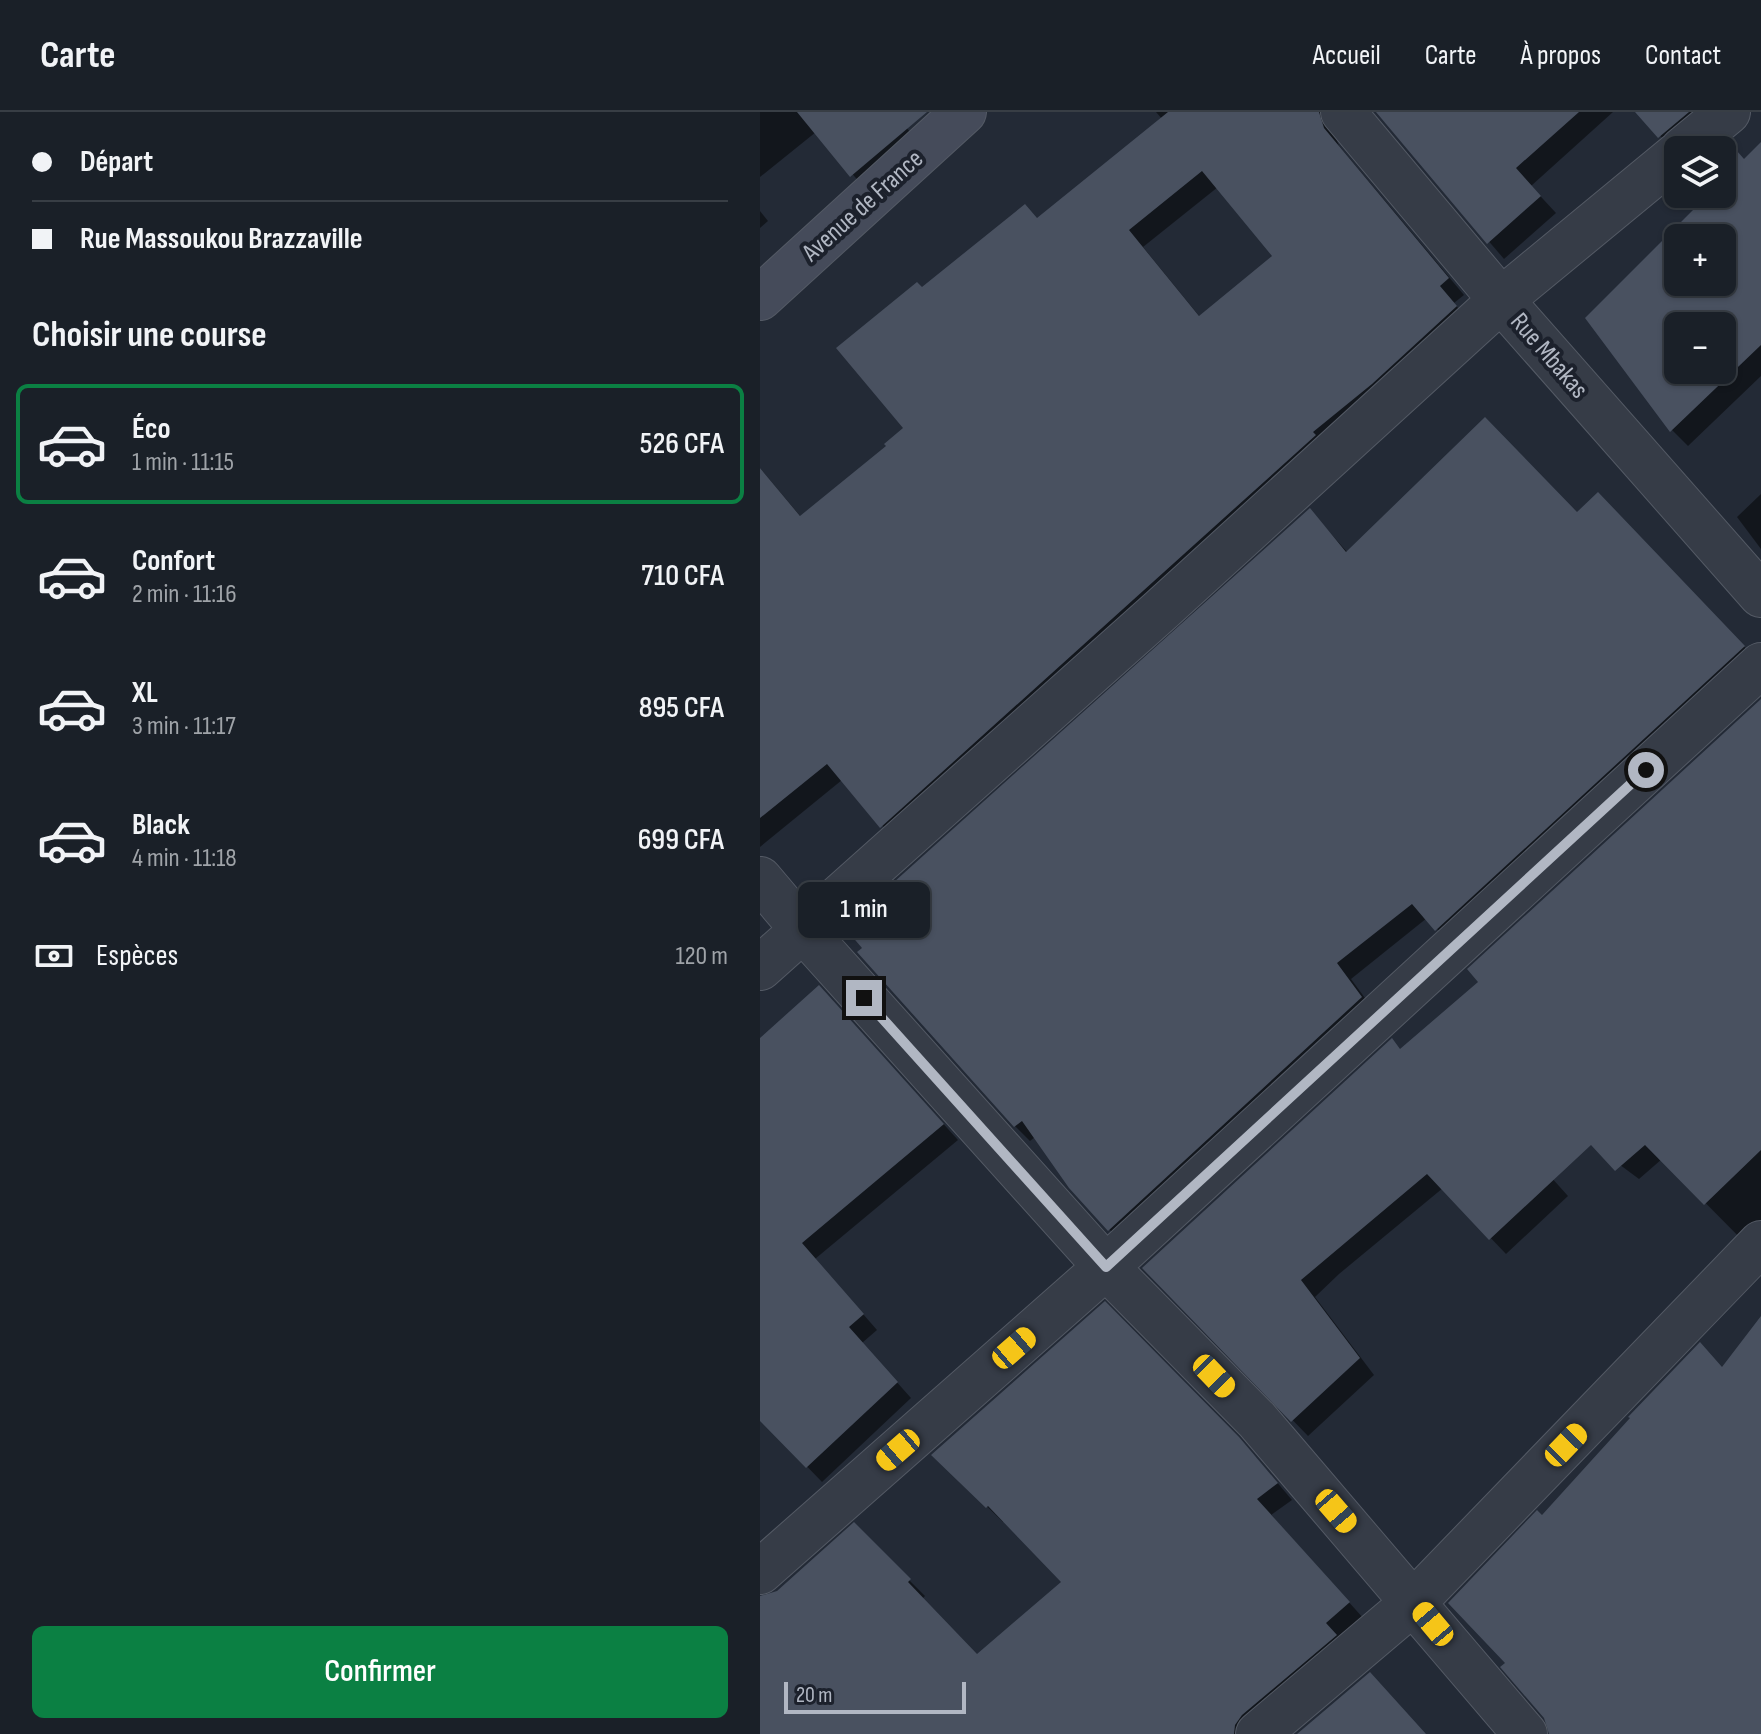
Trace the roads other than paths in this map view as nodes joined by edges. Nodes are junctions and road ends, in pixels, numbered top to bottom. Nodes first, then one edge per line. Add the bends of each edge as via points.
1 (964, 112) edge
2 (1343, 112) edge
3 (1728, 112) edge
4 (1699, 136) edge
5 (1664, 165) edge
6 (760, 298) edge
7 (1501, 300) junction
8 (1761, 595) edge
9 (1761, 665) edge
10 (760, 879) edge
11 (804, 931) junction
12 (760, 968) edge
13 (1761, 1243) edge
14 (1106, 1267) junction
15 (760, 1572) edge
16 (1414, 1602) junction
17 (1258, 1734) edge
18 (1525, 1734) edge

1 - 6 main road, Avenue de France
2 - 7 street, Rue Mbakas
3 - 4 street
5 - 7 street
7 - 8 street, Rue Mbakas
7 - 11 street
9 - 14 street
10 - 11 street
11 - 12 street
11 - 14 street
13 - 16 street
14 - 15 street
14 - 16 street via 1257,1420
16 - 17 street
16 - 18 street

